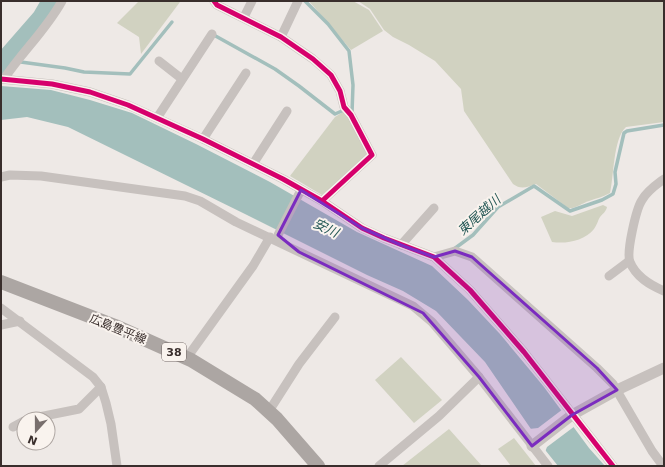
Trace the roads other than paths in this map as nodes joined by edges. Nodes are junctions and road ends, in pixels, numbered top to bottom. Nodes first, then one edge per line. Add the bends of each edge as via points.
1 (62, 1) edge
2 (214, 1) edge
3 (252, 1) edge
4 (298, 1) edge
5 (244, 17) junction
6 (212, 34) dead end
7 (281, 37) junction
8 (159, 61) dead end
9 (246, 73) dead end
10 (2, 79) edge
11 (182, 79) junction
12 (287, 111) dead end
13 (157, 118) junction
14 (203, 139) junction
15 (253, 164) junction
16 (1, 177) edge
17 (664, 178) edge
18 (301, 190) junction
19 (322, 201) junction
20 (434, 208) dead end
21 (274, 236) junction
22 (401, 245) junction
23 (434, 257) junction
24 (629, 261) junction
25 (609, 276) dead end
26 (1, 282) edge
27 (664, 291) edge
28 (1, 308) edge
29 (335, 317) dead end
30 (20, 321) junction
31 (1, 325) edge
32 (191, 352) dead end
33 (663, 369) edge
34 (479, 377) junction
35 (101, 387) junction
36 (617, 390) junction
37 (269, 411) junction
38 (56, 414) edge
39 (572, 415) junction
40 (16, 425) edge
41 (13, 427) dead end
42 (535, 443) junction
43 (117, 466) edge
44 (318, 466) edge
45 (379, 466) edge
46 (548, 466) edge
47 (613, 466) edge
48 (663, 466) edge

1 - 10 street via 42,31
2 - 5 street via 217,5
3 - 5 street
4 - 7 street
5 - 7 street
6 - 11 street
7 - 19 street via 331,75 340,91 344,107 352,116 372,155
8 - 11 street
9 - 14 street
10 - 13 street via 52,84 90,92 128,104
11 - 13 street
12 - 15 street
13 - 14 street
14 - 15 street
15 - 18 street
16 - 21 street via 41,176 173,194 200,201 236,222 256,226
17 - 24 street via 642,200 635,218
18 - 19 street
18 - 21 street
19 - 22 street via 362,228
20 - 22 street
21 - 32 street
21 - 34 street via 299,252 413,306 432,322
22 - 23 street
23 - 36 street via 455,251 472,256 597,368
23 - 39 street via 470,290 524,352
24 - 25 street
24 - 27 street via 634,270 650,285
26 - 37 main road, 広島豊平線 / 38 via 180,354 255,398
28 - 30 street
29 - 37 street via 299,364
30 - 31 street
30 - 35 street via 93,377
33 - 36 street
34 - 42 street via 523,433
34 - 45 street via 439,416
35 - 38 street via 79,409
35 - 43 street via 111,424
36 - 39 street
36 - 48 street
37 - 44 main road, 広島豊平線 / 38
39 - 42 street
39 - 47 street
40 - 41 street
42 - 46 street

